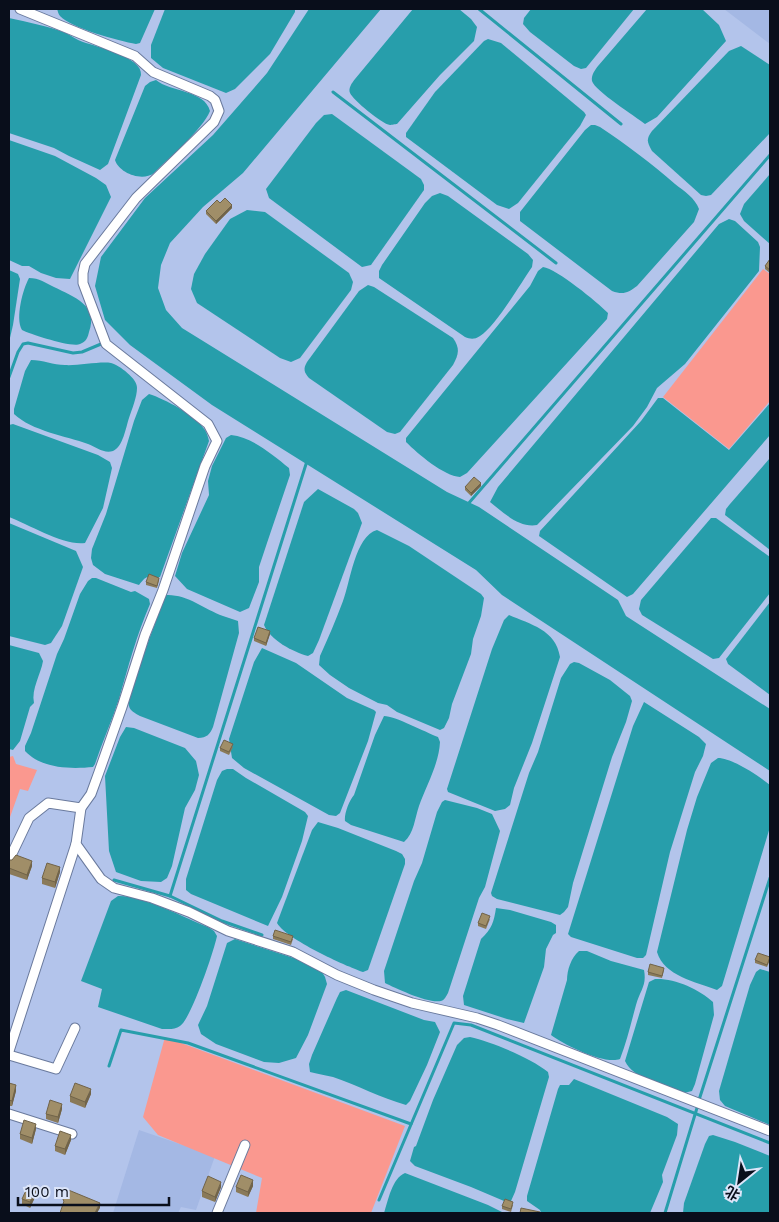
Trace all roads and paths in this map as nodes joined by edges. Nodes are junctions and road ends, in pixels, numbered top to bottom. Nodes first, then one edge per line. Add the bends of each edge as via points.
1 (20, 9) edge
2 (82, 808) junction
3 (76, 844) junction
4 (9, 860) edge
5 (75, 1028) dead end
6 (9, 1050) edge
7 (9, 1114) edge
8 (770, 1131) edge
9 (72, 1134) edge
10 (245, 1146) dead end
11 (217, 1213) edge

1 - 2 street via 135,56 153,72 210,96 219,111 214,122 136,198 85,264 82,273 106,344 208,424 217,440 205,466 91,794
2 - 3 street
2 - 4 street via 48,803 29,818
3 - 6 street
3 - 8 street via 101,878 114,888 152,898 228,931 292,952 337,976 374,990 498,1025
5 - 6 street via 56,1069
7 - 9 street
10 - 11 street

